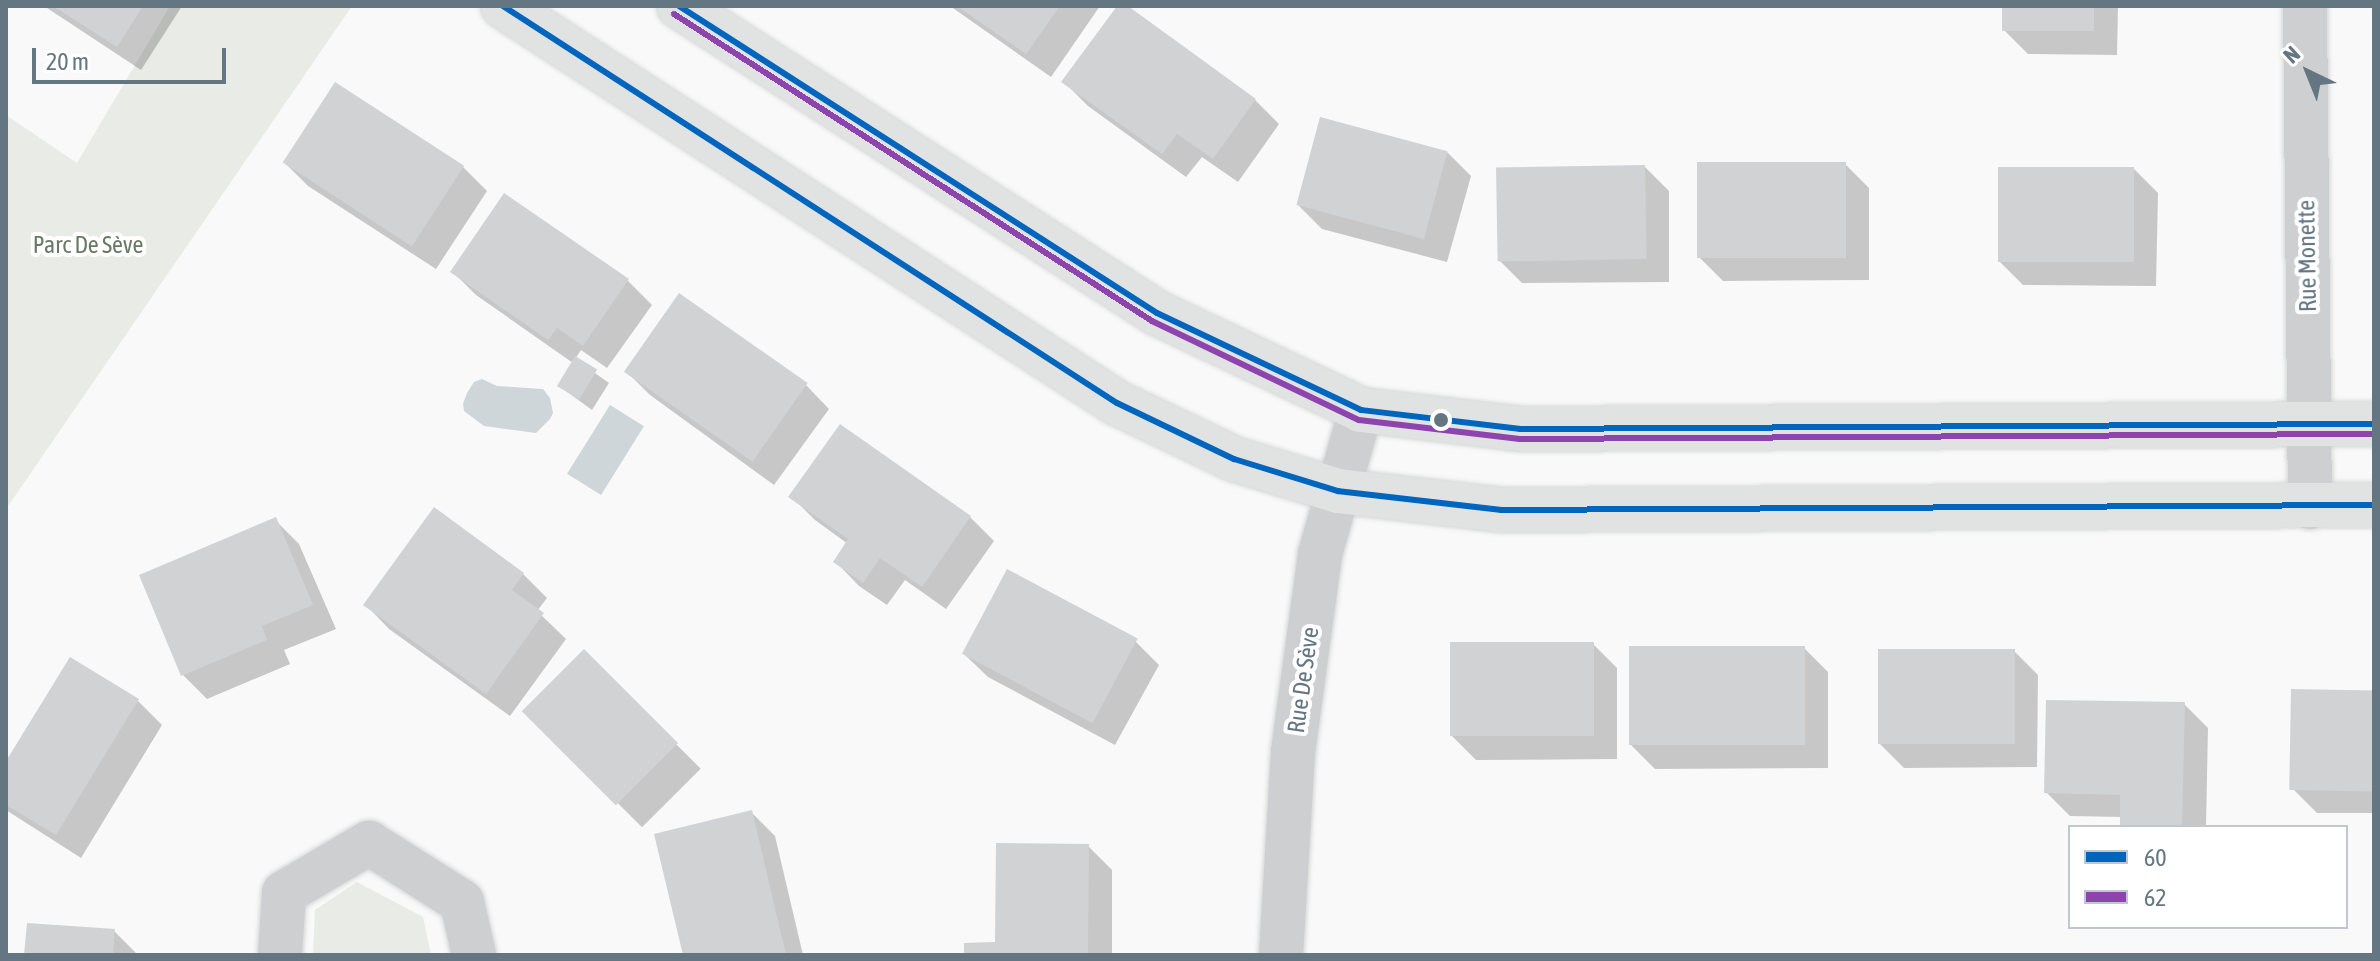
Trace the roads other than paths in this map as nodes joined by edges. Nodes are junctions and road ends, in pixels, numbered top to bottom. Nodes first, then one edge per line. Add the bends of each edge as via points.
1 (503, 6) edge
2 (679, 6) edge
3 (2305, 6) edge
4 (1361, 410) junction
5 (2309, 424) junction
6 (2374, 424) edge
7 (1338, 491) junction
8 (2374, 505) edge
9 (2310, 507) junction
10 (280, 955) edge
11 (474, 955) edge
12 (1281, 955) edge

1 - 7 street via 1117,403 1234,459
2 - 4 street via 1133,300
3 - 5 street, Rue Monette
4 - 5 street via 1520,429
4 - 7 street, Rue De Sève
5 - 6 street
5 - 9 street, Rue Monette
7 - 9 street via 1501,510
7 - 12 street, Rue De Sève via 1320,554 1293,752
8 - 9 street
10 - 11 street via 284,893 369,843 462,902

